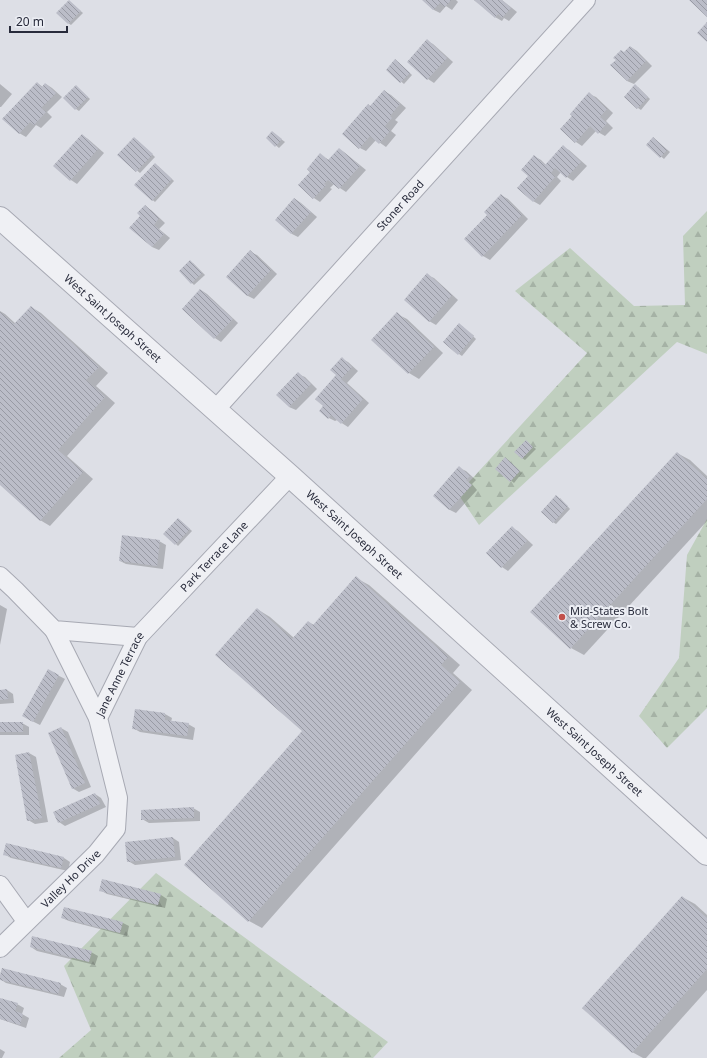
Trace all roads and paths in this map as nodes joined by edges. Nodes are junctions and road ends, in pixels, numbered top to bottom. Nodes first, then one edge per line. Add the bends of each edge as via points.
1 (586, 0) edge
2 (0, 218) edge
3 (215, 410) junction
4 (290, 476) junction
5 (0, 576) edge
6 (54, 630) junction
7 (138, 637) junction
8 (98, 718) junction
9 (118, 798) joint
10 (707, 854) edge
11 (0, 885) edge
12 (26, 921) junction
13 (0, 948) edge

1 - 3 street, Stoner Road
2 - 3 street, West Saint Joseph Street
3 - 4 street, West Saint Joseph Street
4 - 7 street, Park Terrace Lane
4 - 10 street, West Saint Joseph Street
5 - 6 street
6 - 7 street, Jane Anne Terrace
6 - 8 street
7 - 8 street, Jane Anne Terrace
8 - 9 street, Jane Anne Terrace
9 - 12 street, Valley Ho Drive via 116,829 96,854
11 - 12 street
12 - 13 street, Valley Ho Drive

